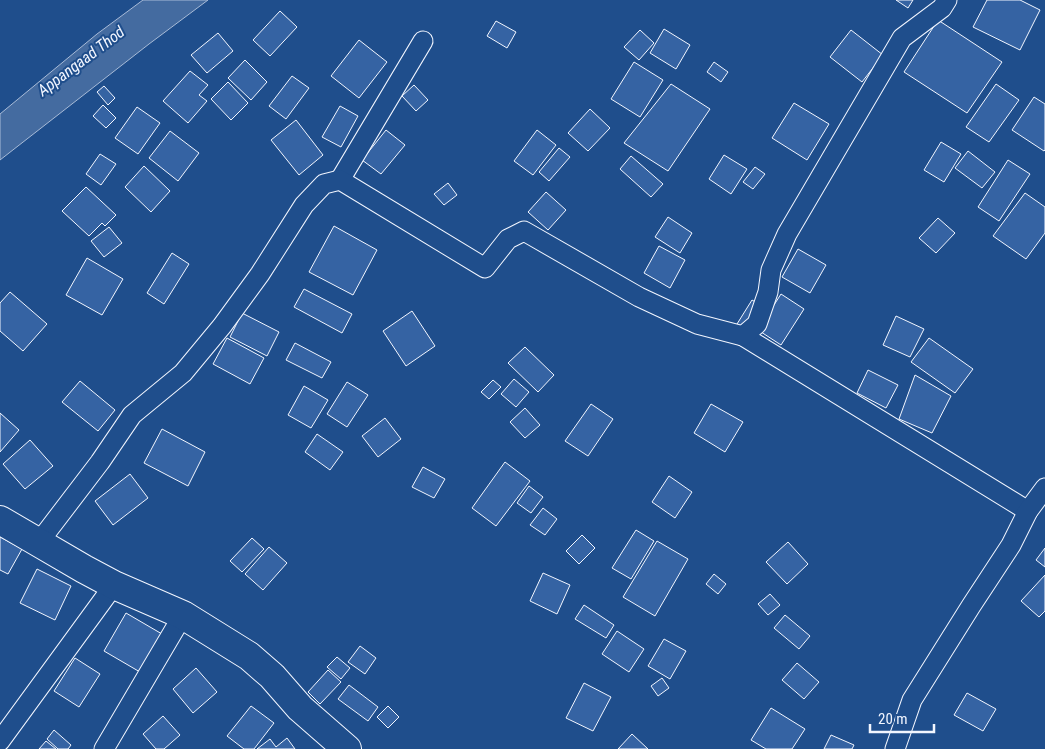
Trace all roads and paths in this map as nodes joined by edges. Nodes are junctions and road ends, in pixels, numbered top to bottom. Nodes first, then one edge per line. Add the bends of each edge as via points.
1 (947, 0) edge
2 (423, 41) dead end
3 (340, 180) junction
4 (743, 336) junction
5 (1045, 488) edge
6 (1028, 511) junction
7 (0, 520) edge
8 (39, 542) junction
9 (114, 584) junction
10 (183, 615) junction
11 (0, 741) edge
12 (104, 749) edge
13 (347, 749) edge
14 (895, 749) edge

1 - 4 street via 942,8 902,38 787,234 771,270 768,292 757,324
2 - 3 street
3 - 4 street via 484,268 508,239 524,231 639,297 697,324
3 - 8 street via 324,184 304,205 222,326 184,373 132,415
4 - 6 street
5 - 6 street
6 - 14 street via 1011,545 912,700
7 - 8 main road
8 - 9 main road
9 - 10 main road
9 - 11 street
10 - 12 street
10 - 13 main road via 248,656

